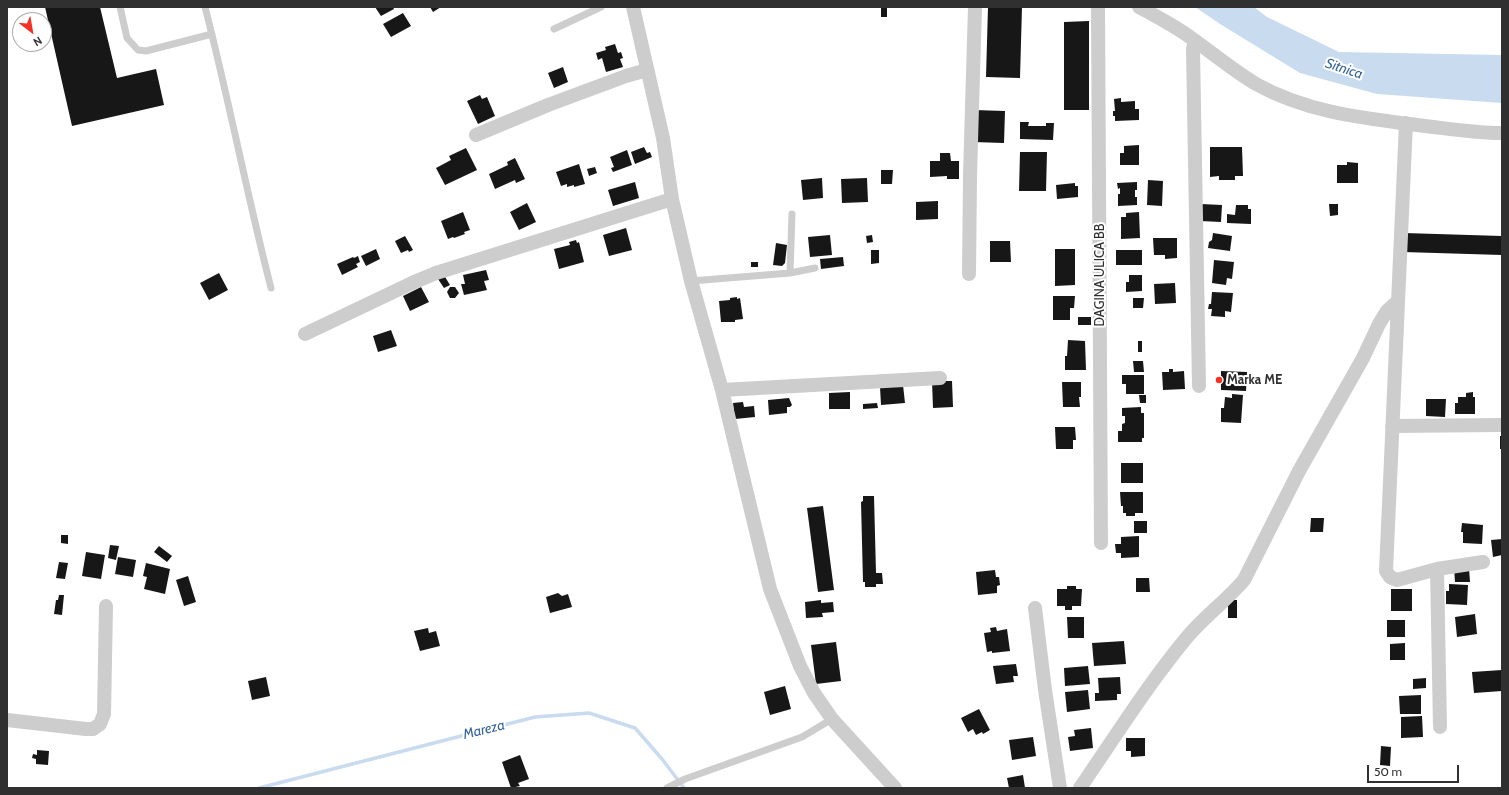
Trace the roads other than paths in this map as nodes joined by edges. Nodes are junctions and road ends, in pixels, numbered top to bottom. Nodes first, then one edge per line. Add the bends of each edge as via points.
1 (120, 7) edge
2 (205, 7) edge
3 (602, 7) edge
4 (633, 7) edge
5 (975, 7) edge
6 (1098, 7) edge
7 (1139, 7) edge
8 (554, 29) dead end
9 (212, 34) junction
10 (1195, 41) junction
11 (647, 70) junction
12 (1406, 124) junction
13 (1502, 133) edge
14 (476, 135) dead end
15 (672, 199) junction
16 (792, 214) dead end
17 (815, 268) dead end
18 (790, 273) junction
19 (969, 274) dead end
20 (691, 281) junction
21 (270, 288) dead end
22 (1398, 301) junction
23 (305, 334) dead end
24 (940, 378) dead end
25 (1199, 386) dead end
26 (722, 390) junction
27 (1502, 425) edge
28 (1392, 426) junction
29 (1101, 543) dead end
30 (1483, 562) dead end
31 (1437, 569) junction
32 (106, 606) dead end
33 (1035, 608) dead end
34 (832, 719) junction
35 (7, 720) edge
36 (1440, 727) dead end
37 (667, 788) edge
38 (895, 788) edge
39 (1060, 788) edge
40 (1080, 788) edge

1 - 9 lane via 127,38 138,50 146,51
2 - 9 lane
3 - 8 lane
4 - 11 street
5 - 19 street
6 - 29 street, DAGINA ULICA BB
7 - 10 street via 1168,22
9 - 21 lane
10 - 12 street via 1245,78 1287,99 1337,114
10 - 25 street
11 - 14 street via 555,102
11 - 15 street via 663,138
12 - 13 street
12 - 22 street
15 - 20 street
15 - 23 street via 436,273
16 - 18 lane
17 - 18 lane
18 - 20 lane
20 - 26 street
22 - 28 street
22 - 40 street via 1387,311 1379,324 1360,365 1299,471 1244,580 1188,636
24 - 26 street
26 - 34 street via 770,589 800,666
27 - 28 street
28 - 31 street via 1386,571 1390,577 1397,580
30 - 31 street
31 - 36 street
32 - 35 street via 104,714 100,724 93,729 86,729
33 - 39 street
34 - 37 lane via 802,737 685,779
34 - 38 street

